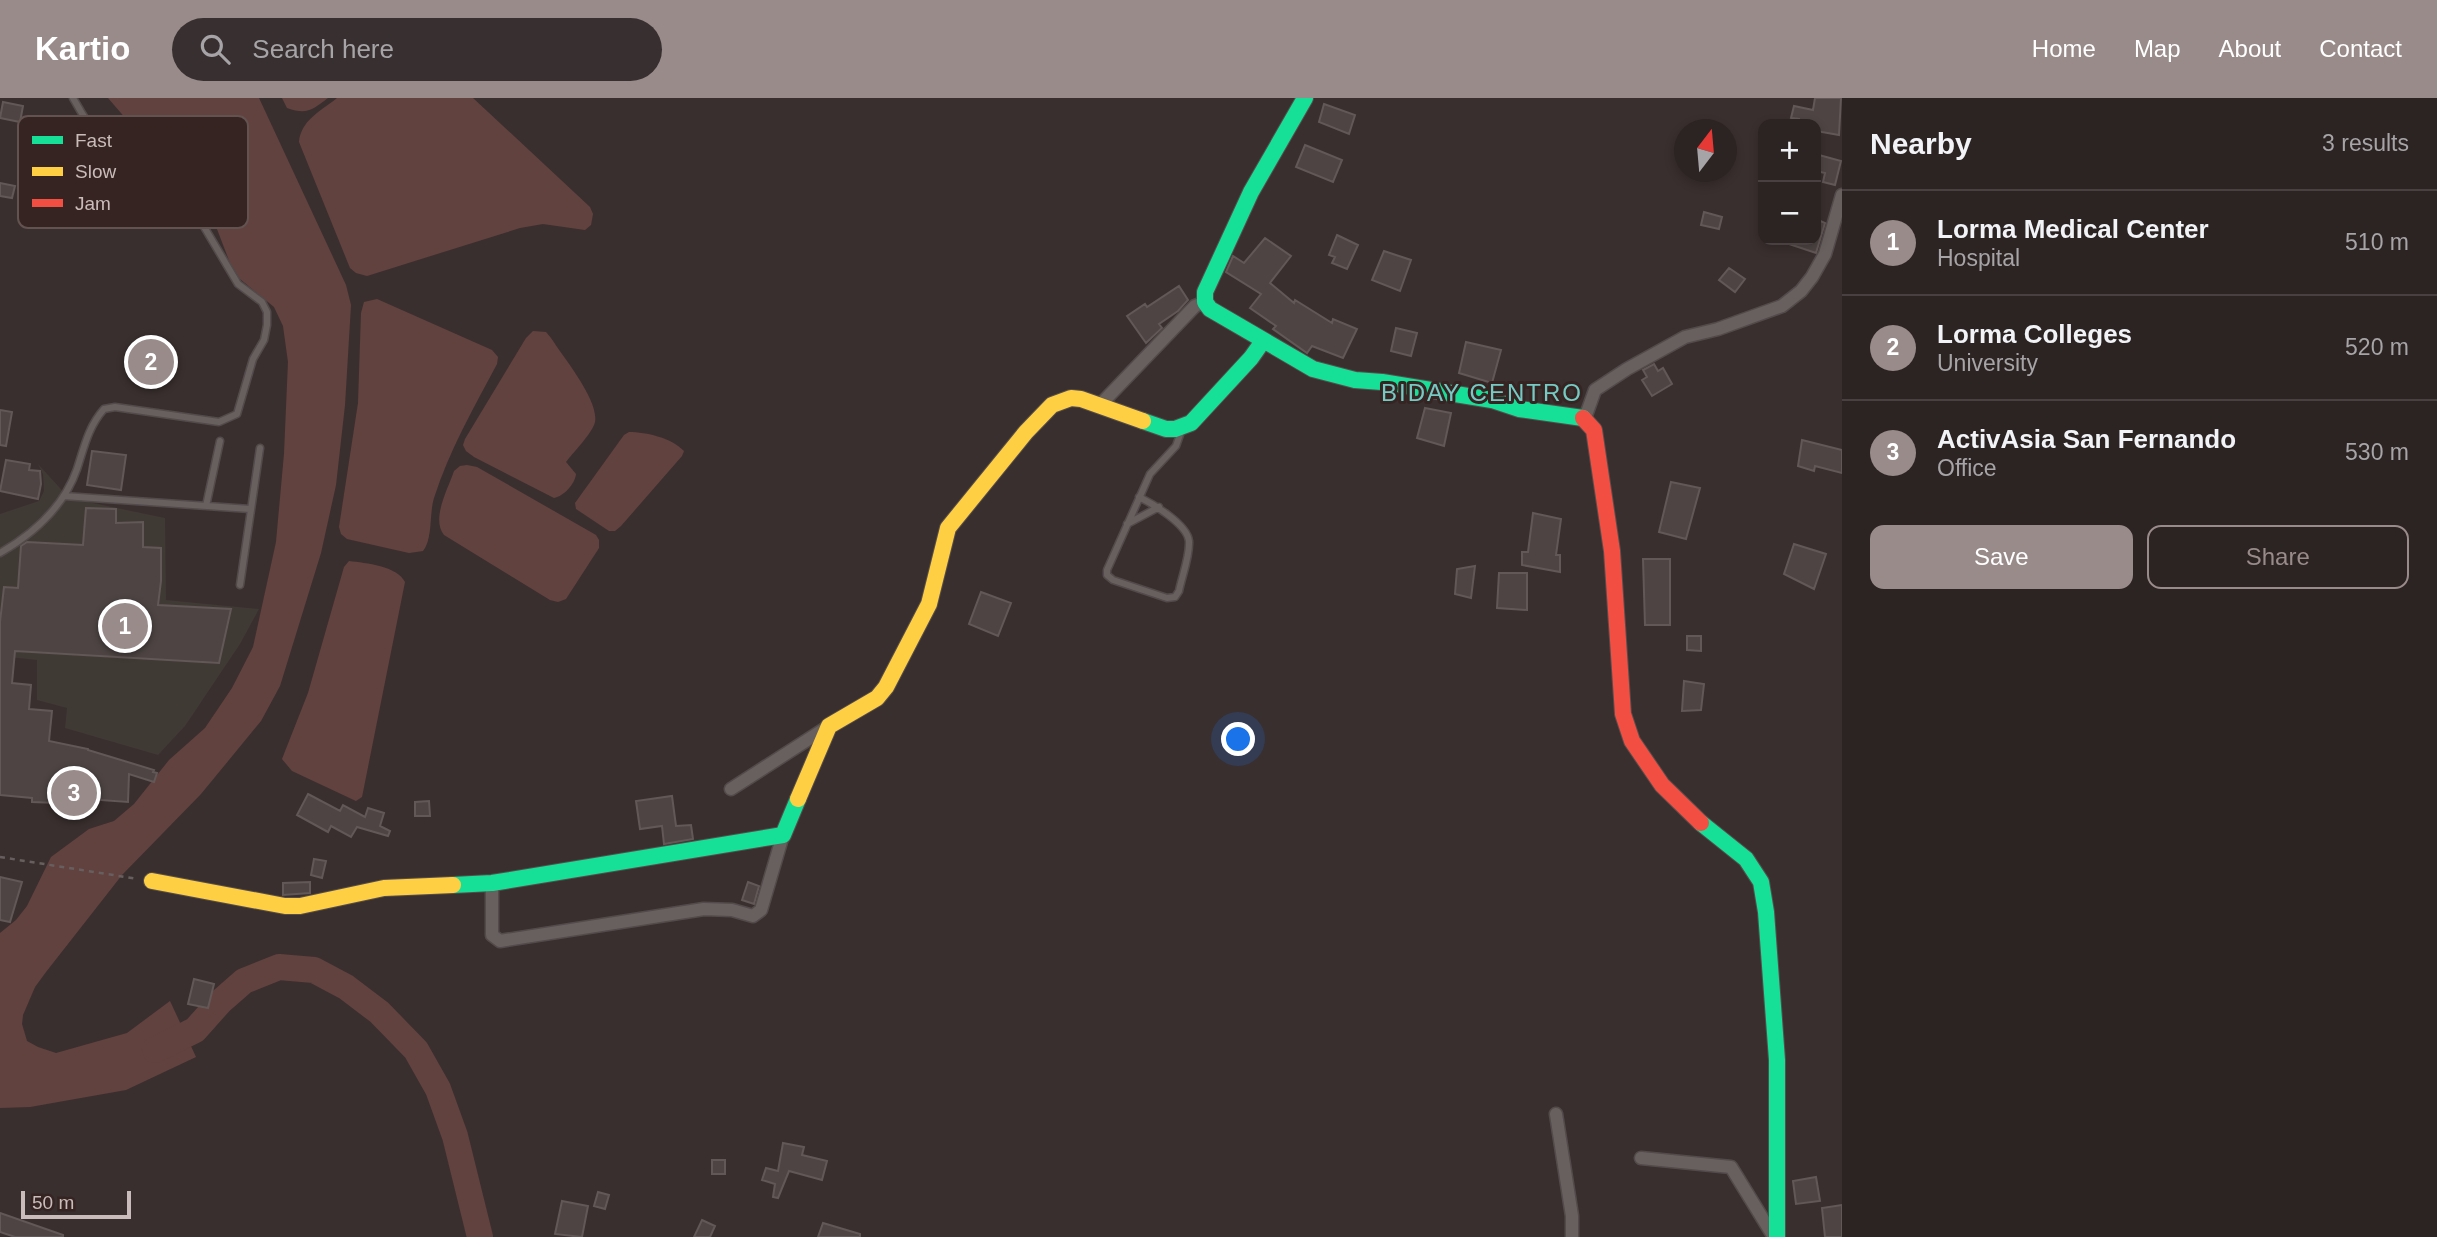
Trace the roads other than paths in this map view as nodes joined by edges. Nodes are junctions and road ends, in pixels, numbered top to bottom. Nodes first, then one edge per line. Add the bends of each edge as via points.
1 (73, 98) edge
2 (1305, 98) edge
3 (83, 116) edge
4 (1842, 195) edge
5 (205, 228) edge
6 (1205, 302) junction
7 (1263, 341) junction
8 (1100, 405) junction
9 (1584, 418) junction
10 (1182, 427) junction
11 (220, 441) dead end
12 (260, 448) dead end
13 (64, 496) junction
14 (1139, 497) junction
15 (206, 506) junction
16 (1159, 507) junction
17 (250, 509) junction
18 (1127, 525) junction
19 (0, 553) edge
20 (240, 585) dead end
21 (829, 726) junction
22 (731, 789) dead end
23 (783, 835) junction
24 (152, 881) road end
25 (492, 883) junction
26 (1556, 1114) dead end
27 (1641, 1158) dead end
28 (1572, 1237) edge
29 (1775, 1237) edge

1 - 3 lane
2 - 6 street via 1251,192 1205,292
4 - 9 street via 1825,254 1801,291 1782,306 1685,337 1627,369 1595,390
5 - 13 lane via 238,284 262,302 267,312 264,340 253,359 237,414 219,422 115,407 104,410 91,427
6 - 7 street
6 - 8 street via 1195,306
7 - 9 street via 1313,369 1355,380
7 - 10 street via 1191,423
8 - 10 street via 1166,429
8 - 21 street via 1071,398 1052,405 966,503 948,528 929,604 882,694
9 - 29 street via 1594,430 1612,551 1623,714 1632,741 1662,785 1746,859 1762,882 1777,1059
10 - 14 lane via 1176,446 1150,474
11 - 15 lane
12 - 17 lane
13 - 15 lane
13 - 19 lane via 31,531
14 - 16 lane
14 - 18 lane
15 - 17 lane
16 - 18 lane
16 - 18 lane via 1189,540 1175,597 1107,575
17 - 20 lane
21 - 22 street
21 - 23 street
23 - 25 street
23 - 25 street via 761,910 753,915 704,909 500,941 492,935
24 - 25 street via 285,906 384,888
26 - 28 street
27 - 29 street via 1731,1167

